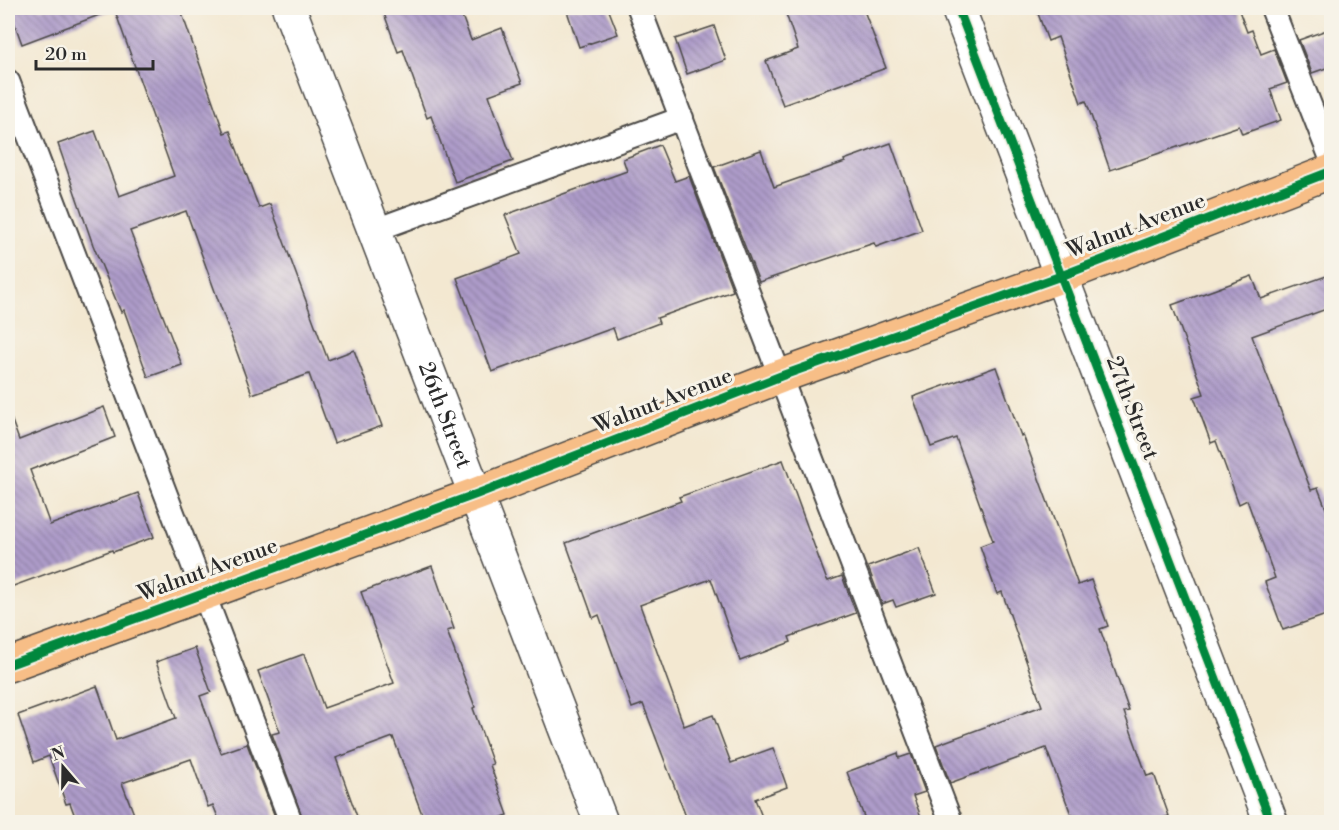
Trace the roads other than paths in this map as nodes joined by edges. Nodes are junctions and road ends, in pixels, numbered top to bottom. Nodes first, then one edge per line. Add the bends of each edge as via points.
1 (290, 8) edge
2 (639, 8) edge
3 (958, 8) edge
4 (1272, 8) edge
5 (8, 81) edge
6 (682, 118) junction
7 (1332, 161) edge
8 (1332, 171) edge
9 (375, 230) junction
10 (1061, 276) junction
11 (781, 376) junction
12 (477, 494) junction
13 (203, 592) junction
14 (8, 665) edge
15 (291, 822) edge
16 (601, 822) edge
17 (951, 822) edge
18 (1271, 822) edge

1 - 9 street, 26th Street
2 - 6 lane
3 - 10 street, 27th Street
4 - 7 lane
5 - 13 lane
6 - 9 lane
6 - 11 lane
8 - 10 main road, Walnut Avenue
9 - 12 street, 26th Street
10 - 11 main road, Walnut Avenue
10 - 18 street, 27th Street
11 - 12 main road, Walnut Avenue
11 - 17 lane
12 - 13 main road, Walnut Avenue
12 - 16 street, 26th Street
13 - 14 main road, Walnut Avenue
13 - 15 lane

